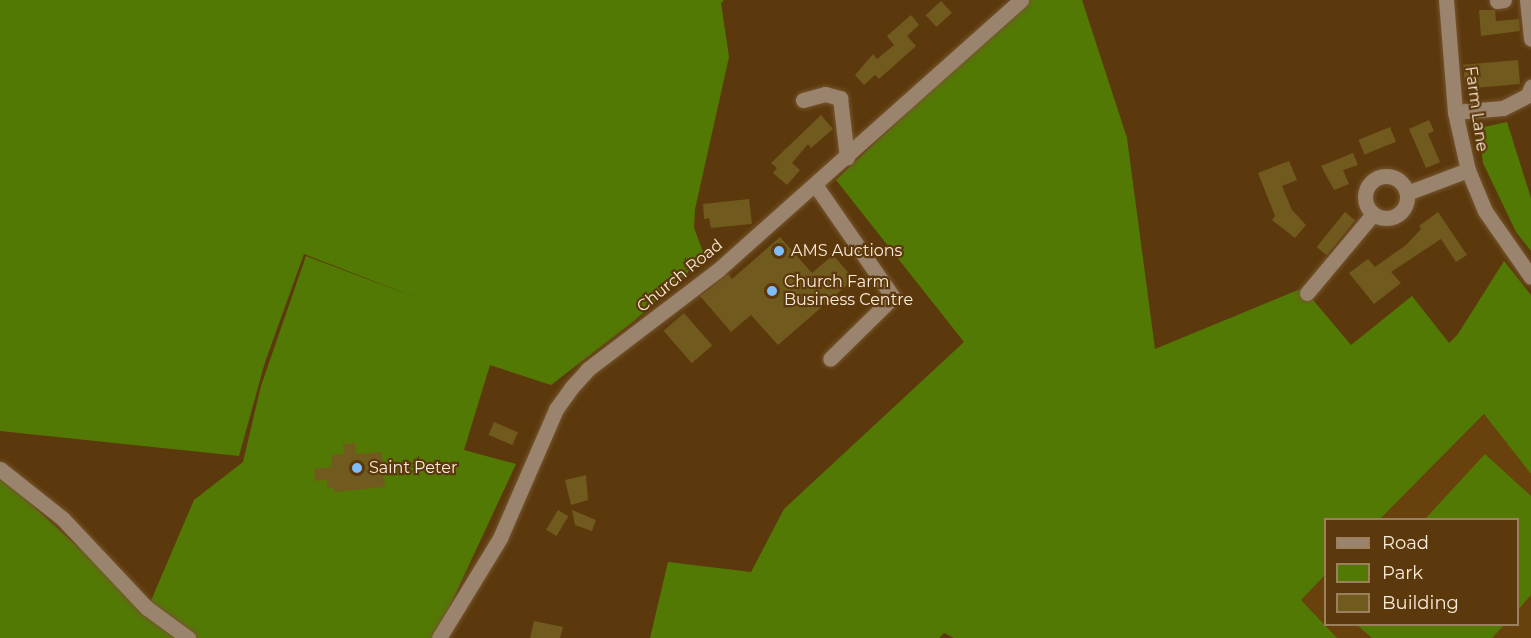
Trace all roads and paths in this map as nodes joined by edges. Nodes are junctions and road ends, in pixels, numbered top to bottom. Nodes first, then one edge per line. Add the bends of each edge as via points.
1 (1021, 0) edge
2 (1446, 0) edge
3 (1504, 0) edge
4 (1497, 1) edge
5 (1529, 8) edge
6 (1531, 39) edge
7 (1531, 87) edge
8 (803, 100) dead end
9 (1455, 112) junction
10 (847, 158) junction
11 (1468, 170) junction
12 (816, 186) junction
13 (1407, 193) junction
14 (1373, 214) junction
15 (1531, 277) edge
16 (1307, 293) dead end
17 (830, 359) dead end
18 (0, 469) edge
19 (188, 638) edge
20 (439, 638) edge

1 - 10 street, Church Road
2 - 9 street, Farm Lane
3 - 4 street
5 - 6 street
7 - 9 street via 1528,95 1503,108
8 - 10 street via 825,94 840,98
9 - 11 street, Farm Lane
10 - 12 street, Church Road
11 - 13 street
11 - 15 street, Farm Lane via 1485,211
12 - 17 street via 893,297
12 - 20 street, Church Road via 718,270 588,369 571,388 556,409 500,538
13 - 14 street via 1404,209 1396,216 1384,219
13 - 14 street via 1402,183 1391,177 1373,180 1365,195
14 - 16 street
18 - 19 street via 63,519 147,608

